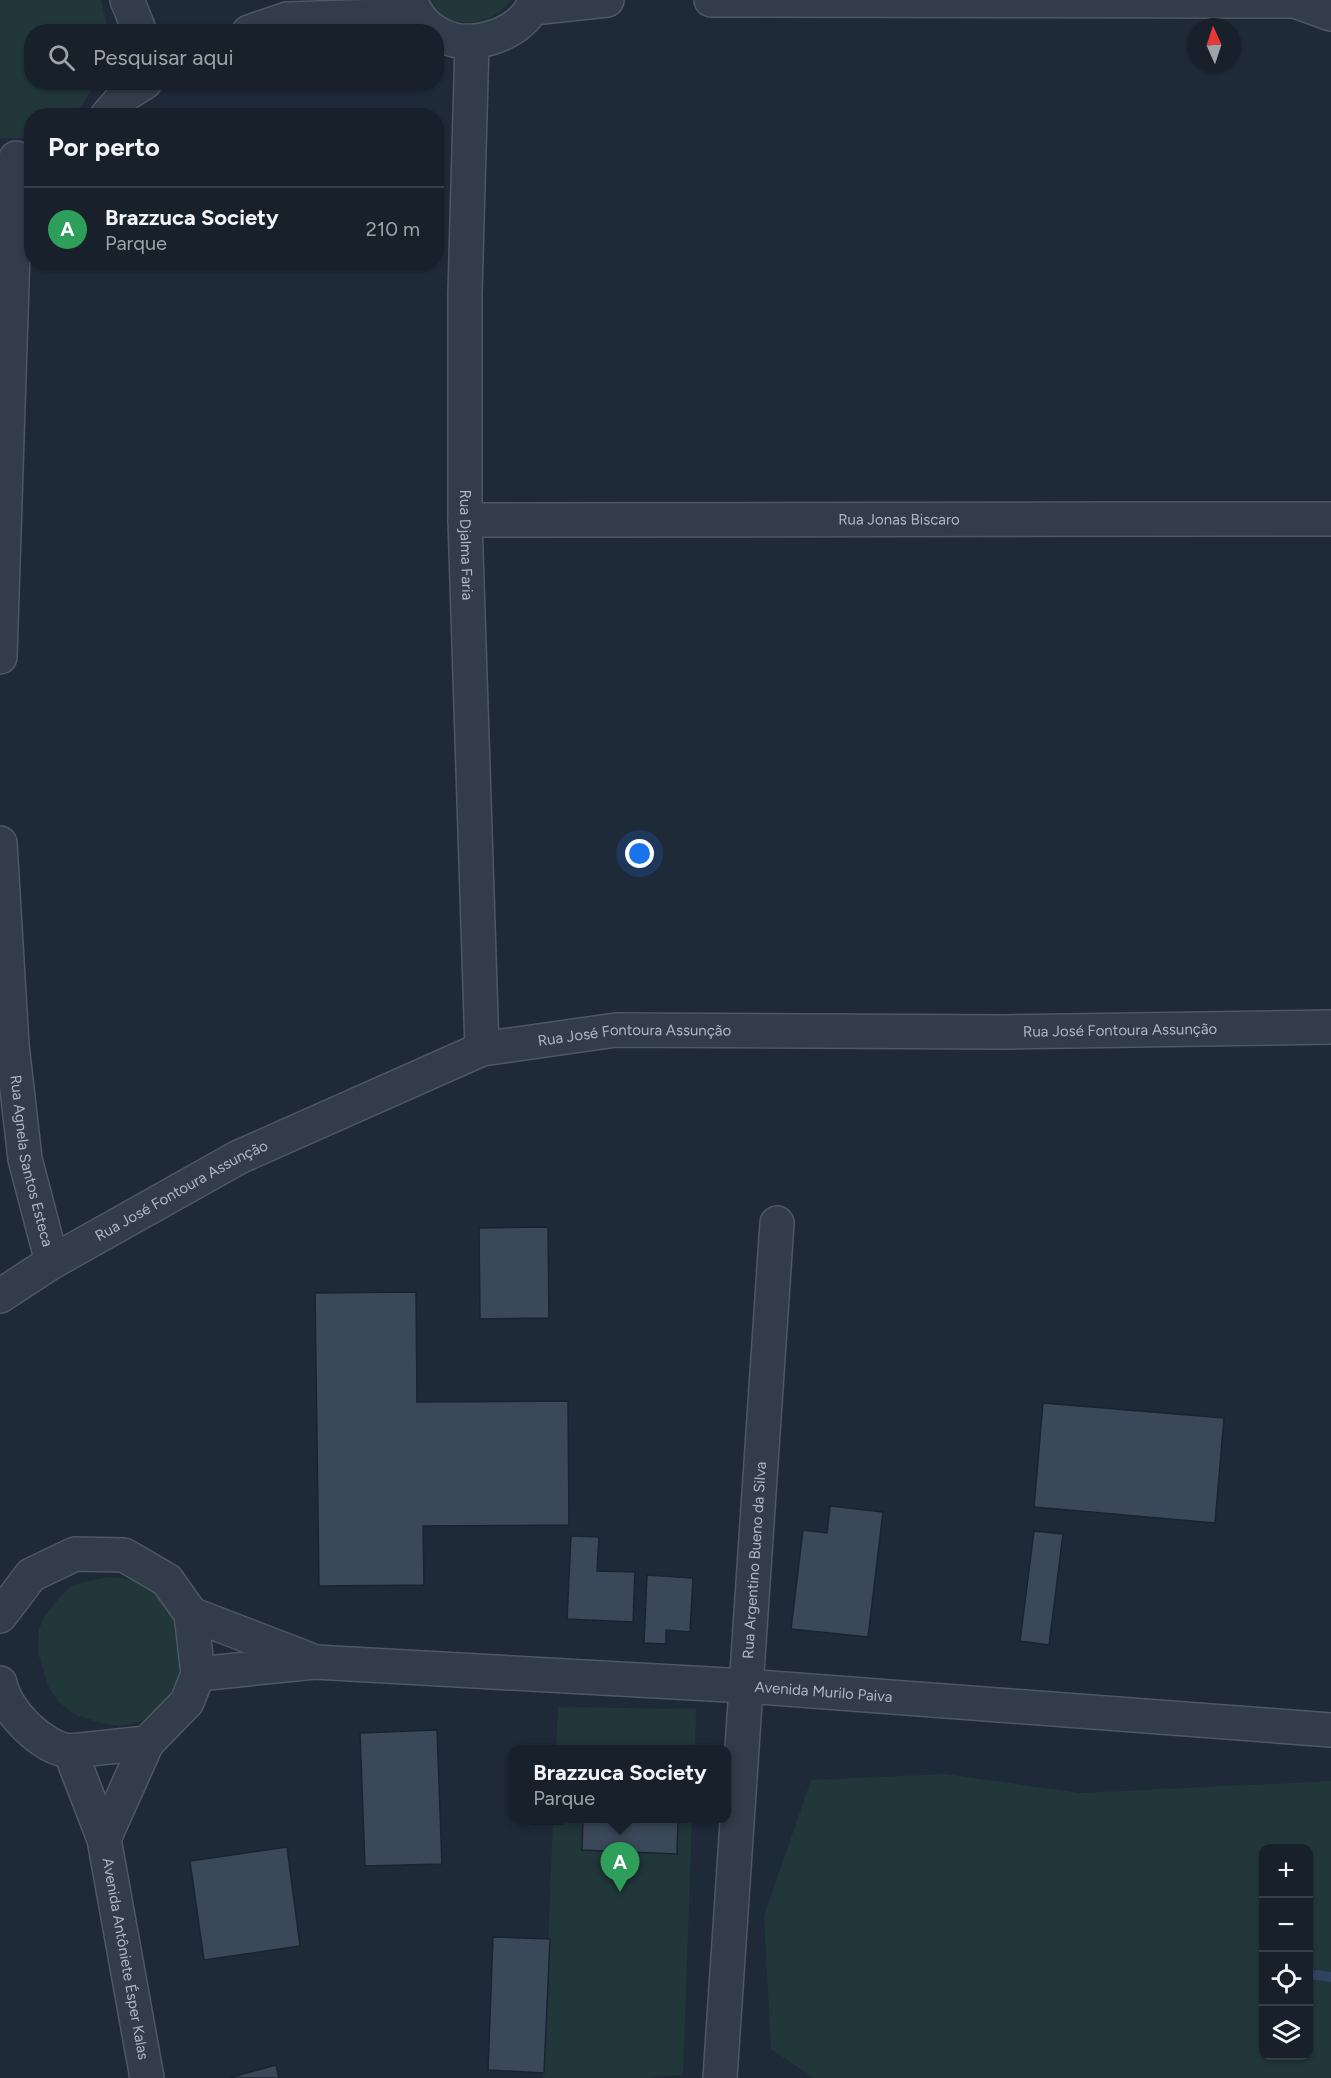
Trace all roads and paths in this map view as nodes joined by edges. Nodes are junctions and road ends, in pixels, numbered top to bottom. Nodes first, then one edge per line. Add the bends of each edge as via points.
1 (127, 0) edge
2 (607, 0) edge
3 (711, 0) edge
4 (534, 4) edge
5 (413, 8) edge
6 (1331, 14) edge
7 (137, 24) edge
8 (272, 24) edge
9 (430, 24) edge
10 (444, 37) edge
11 (472, 43) junction
12 (16, 156) edge
13 (1331, 519) edge
14 (465, 520) junction
15 (0, 657) edge
16 (0, 843) edge
17 (1331, 1027) edge
18 (482, 1049) junction
19 (777, 1223) dead end
20 (52, 1262) junction
21 (0, 1296) edge
22 (191, 1614) junction
23 (0, 1616) edge
24 (315, 1662) junction
25 (198, 1674) junction
26 (0, 1683) edge
27 (746, 1686) junction
28 (1331, 1730) edge
29 (147, 1743) junction
30 (70, 1751) junction
31 (104, 1839) junction
32 (147, 2078) edge
33 (720, 2078) edge

1 - 7 street
2 - 4 street
3 - 6 street via 1295,1
4 - 11 street via 512,31
5 - 8 street via 287,19
5 - 9 street
10 - 11 street
11 - 14 street, Rua Djalma Faria via 465,293
12 - 15 street
13 - 14 street, Rua Jonas Biscaro
14 - 18 street, Rua Djalma Faria
16 - 20 street, Rua Agnela Santos Esteca via 12,1045 25,1159
17 - 18 street, Rua José Fontoura Assunção via 1007,1032 616,1030
18 - 20 street, Rua José Fontoura Assunção via 239,1157
19 - 27 street, Rua Argentino Bueno da Silva
20 - 21 street, Rua José Fontoura Assunção
22 - 23 street via 167,1580 124,1555 75,1554 32,1575
22 - 24 street, Avenida Murilo Paiva
22 - 25 street
24 - 25 street, Avenida Murilo Paiva
24 - 27 street, Avenida Murilo Paiva
25 - 29 street via 187,1702
26 - 30 street via 2,1693 29,1731
27 - 28 street, Avenida Murilo Paiva
27 - 33 street, Rua Argentino Bueno da Silva
29 - 30 street
29 - 31 street, Avenida Antôniete Ésper Kalas
30 - 31 street, Avenida Antôniete Ésper Kalas
31 - 32 street, Avenida Antôniete Ésper Kalas

